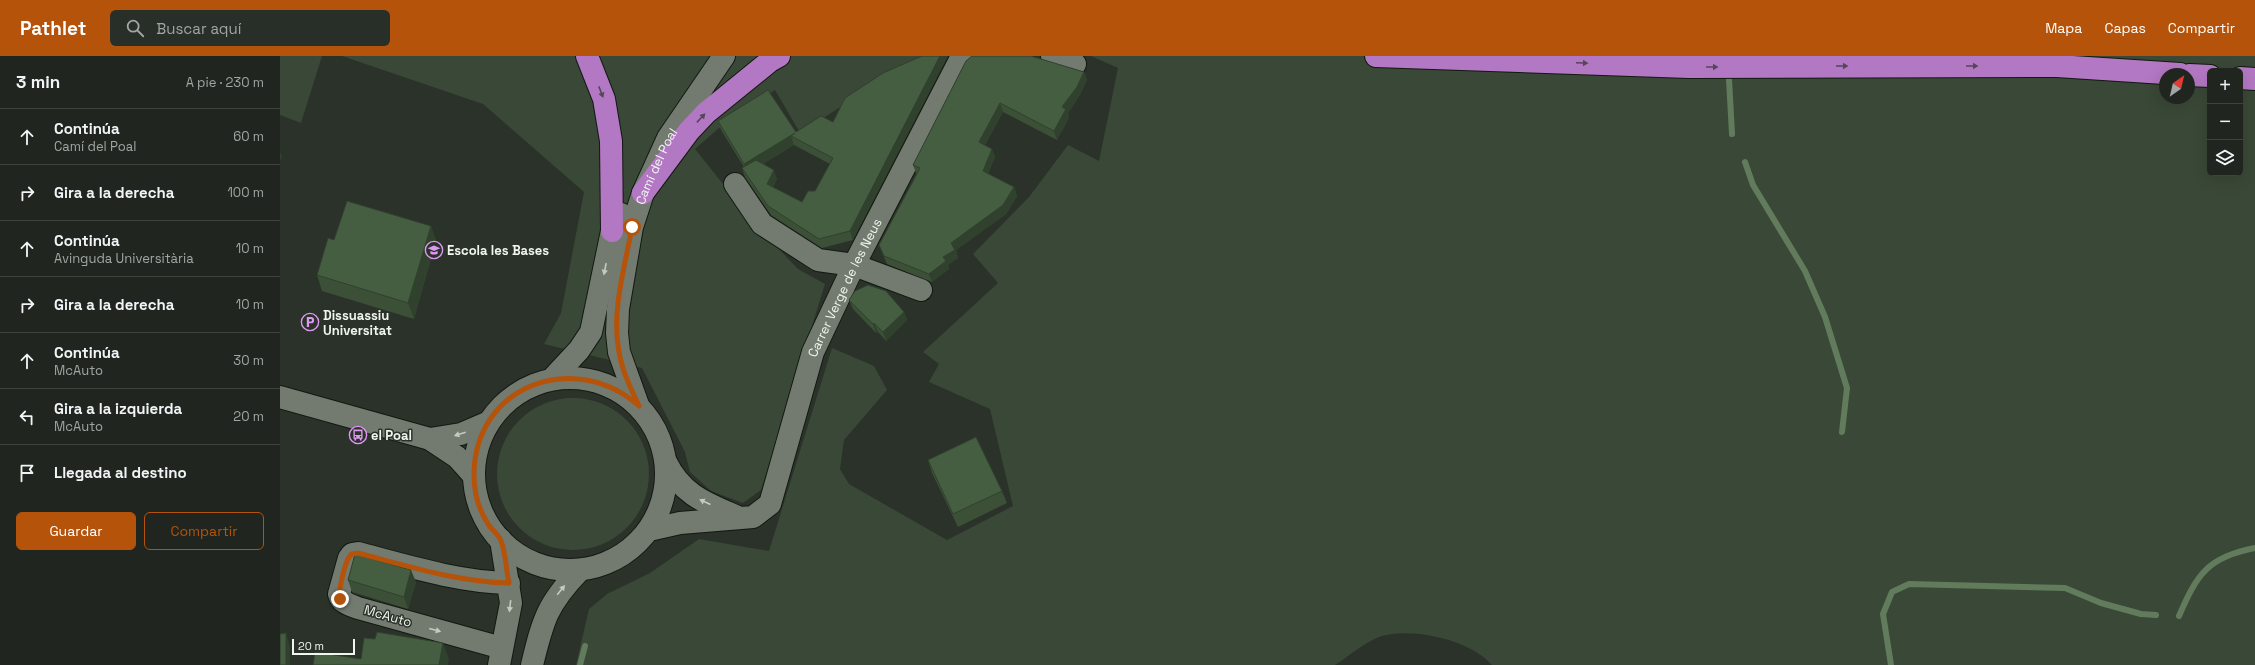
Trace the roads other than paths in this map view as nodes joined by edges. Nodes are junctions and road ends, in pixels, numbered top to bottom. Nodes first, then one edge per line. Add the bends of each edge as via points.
1 (587, 56) edge
2 (712, 56) edge
3 (724, 56) edge
4 (779, 56) edge
5 (967, 56) edge
6 (1052, 56) edge
7 (1376, 56) edge
8 (1075, 64) dead end
9 (2159, 73) edge
10 (2195, 75) edge
11 (2207, 76) edge
12 (2243, 78) edge
13 (2255, 79) edge
14 (735, 184) dead end
15 (643, 193) junction
16 (612, 231) junction
17 (854, 265) junction
18 (921, 290) dead end
19 (552, 379) junction
20 (280, 397) edge
21 (639, 406) junction
22 (489, 422) junction
23 (430, 439) junction
24 (666, 462) junction
25 (474, 476) junction
26 (741, 519) junction
27 (649, 530) junction
28 (501, 540) junction
29 (580, 570) junction
30 (509, 583) junction
31 (501, 656) edge
32 (532, 665) edge

1 -> 16 highway via 604,99 611,141
2 - 16 street, Camí del Poal via 650,148
3 - 15 street, Camí del Poal via 668,138
15 -> 4 highway via 689,131 706,113
5 - 17 street, Carrer Verge de les Neus via 960,60
6 - 8 street
7 -> 9 highway via 1689,67 2057,66
10 - 11 highway
12 - 13 highway
14 - 17 street via 762,224 818,260
15 - 21 street, Camí del Poal via 632,227 618,309 617,333 619,352
16 -> 19 street, Camí del Poal via 591,332 579,350
17 - 18 street
17 - 26 street, Carrer Verge de les Neus via 813,352 770,504 753,517
19 - 21 street via 594,380 613,388
19 - 22 street via 516,394 501,406
20 - 23 street
21 - 24 street via 655,428
22 -> 23 street via 461,434
22 - 25 street via 479,442
23 - 25 street via 457,457
26 -> 24 street via 698,499 684,489 673,477
24 - 27 street via 665,493 659,512
25 - 28 street via 480,506 488,524
26 - 27 street, Carrer Verge de les Neus via 680,523
27 - 29 street via 636,545 619,557 600,566
28 - 29 street via 518,554 537,564 558,569
28 - 30 street
32 -> 29 street via 541,628 552,604
30 -> 31 street via 511,603
30 -> 31 street, McAuto via 472,581 358,553 352,554 349,558 339,594 345,603 358,608

